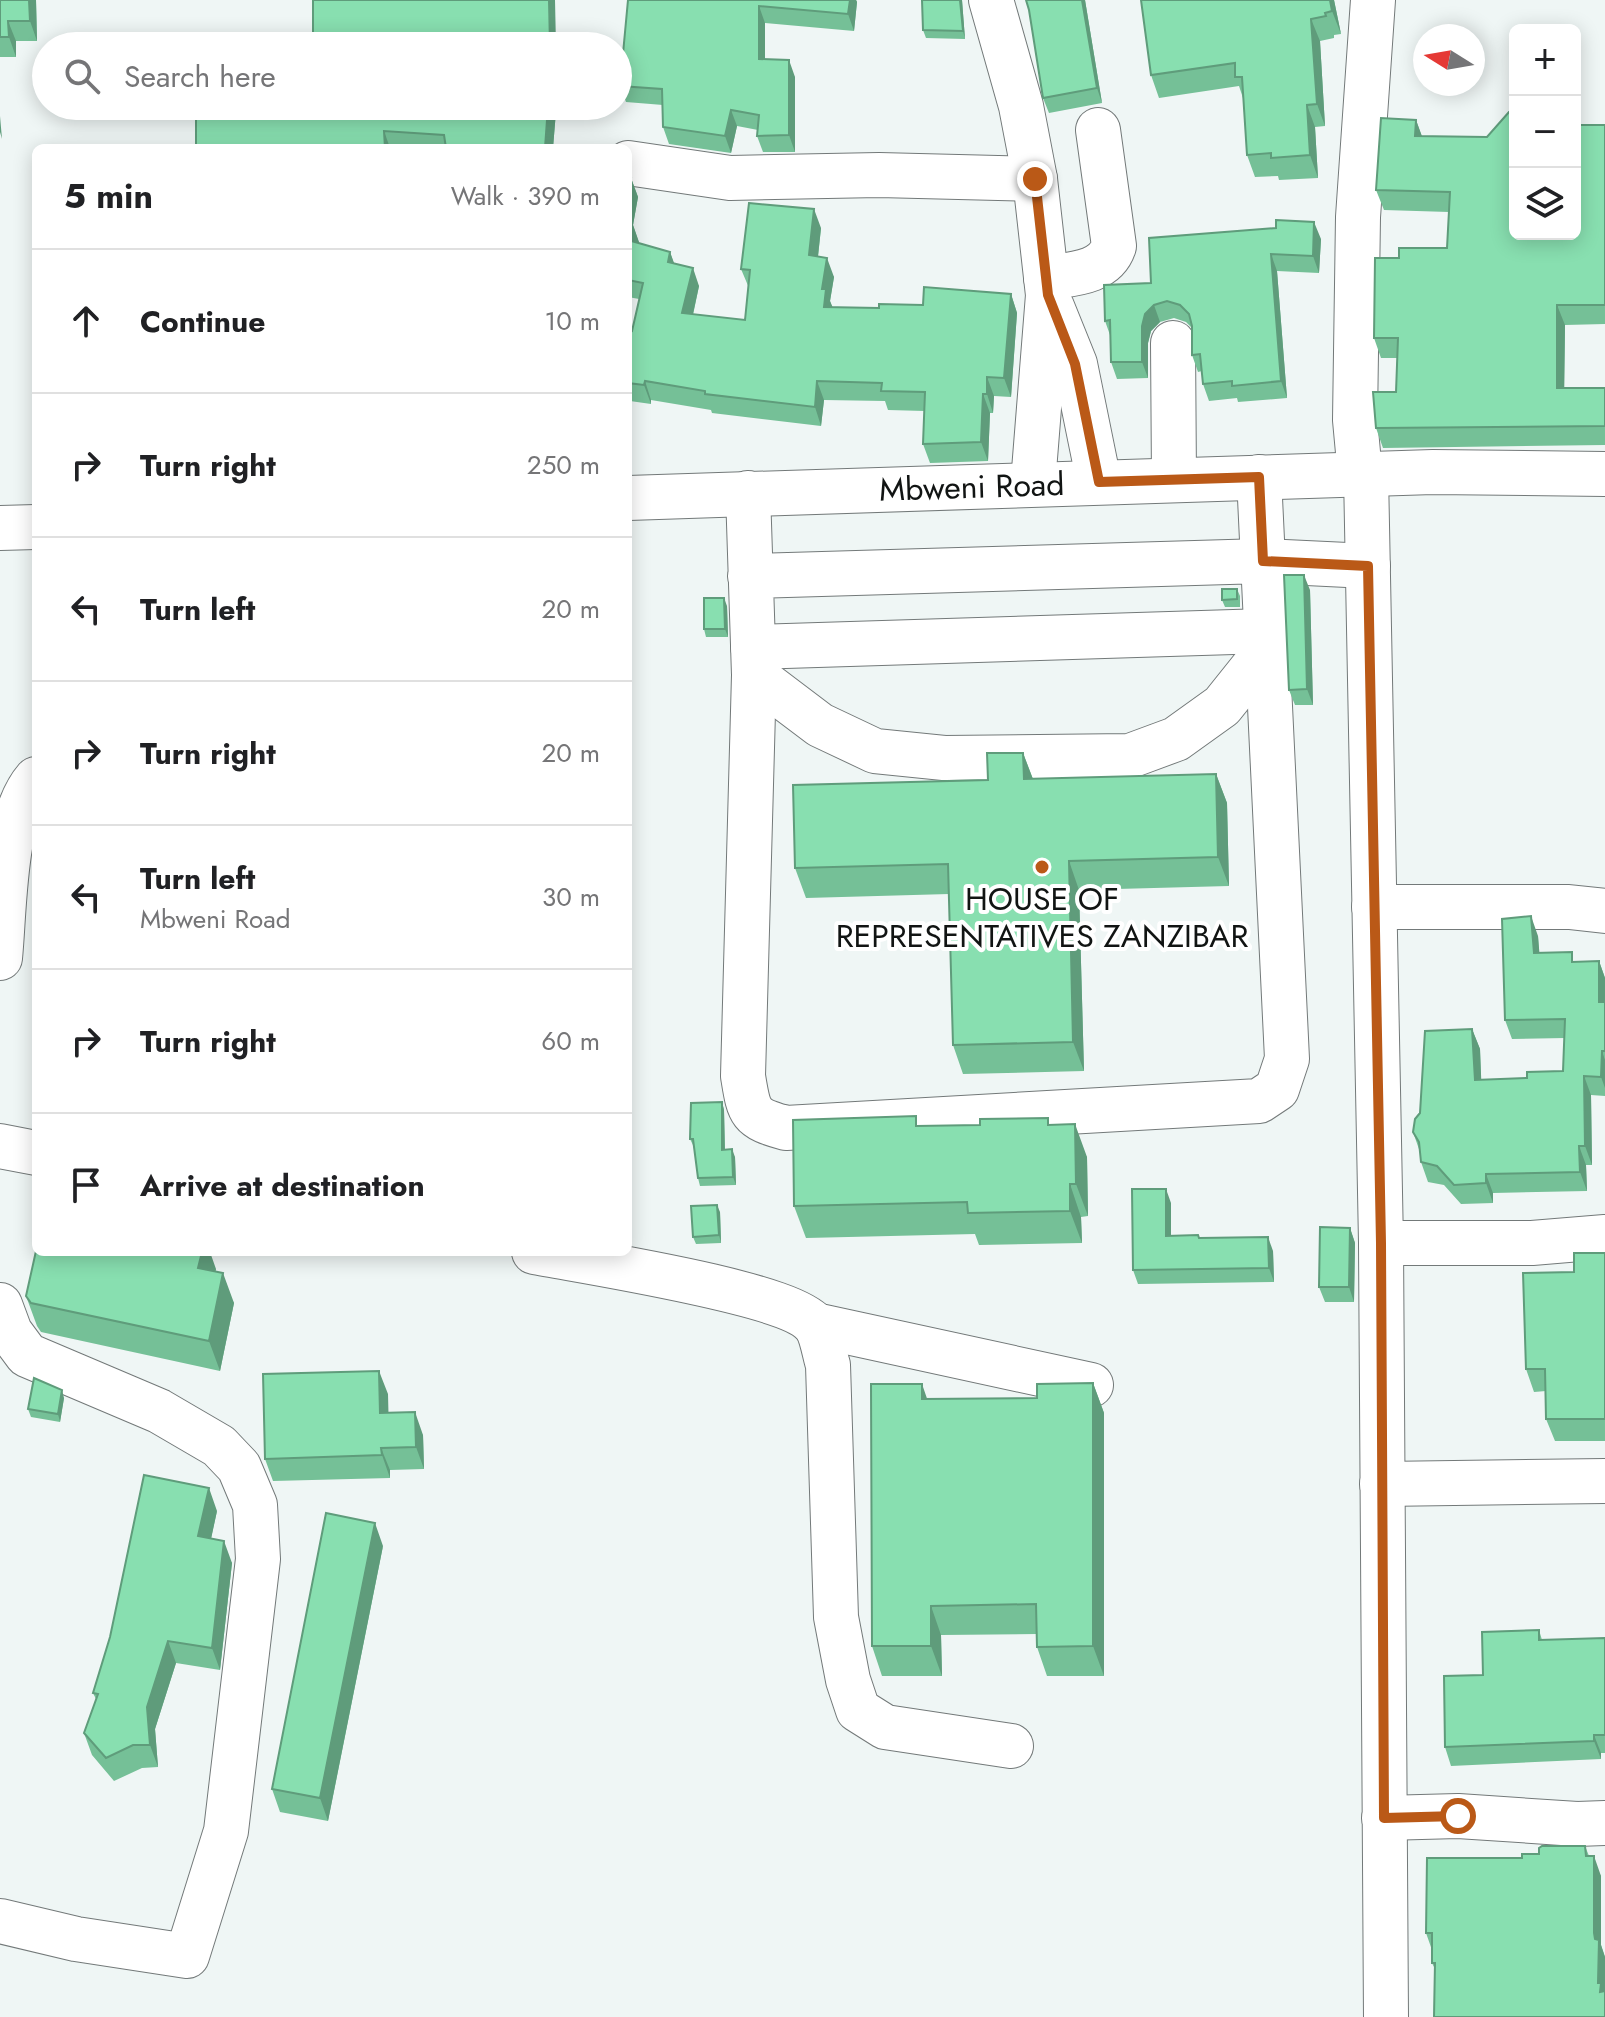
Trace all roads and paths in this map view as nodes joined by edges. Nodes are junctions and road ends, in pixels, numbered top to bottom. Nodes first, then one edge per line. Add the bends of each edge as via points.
1 (991, 0) edge
2 (1373, 0) edge
3 (1098, 130) dead end
4 (632, 164) edge
5 (1035, 179) junction
6 (1047, 287) junction
7 (1173, 343) dead end
8 (1363, 474) junction
9 (1605, 474) edge
10 (1259, 477) junction
11 (1174, 480) junction
12 (1099, 482) junction
13 (1033, 483) junction
14 (748, 493) junction
15 (632, 498) edge
16 (1263, 561) junction
17 (1368, 566) junction
18 (750, 576) junction
19 (1266, 641) junction
20 (753, 661) junction
21 (32, 783) edge
22 (1374, 907) junction
23 (1605, 911) edge
24 (0, 958) edge
25 (0, 1146) edge
26 (32, 1152) edge
27 (1605, 1237) edge
28 (1381, 1243) junction
29 (554, 1256) edge
30 (0, 1305) edge
31 (815, 1325) junction
32 (1091, 1385) edge
33 (1605, 1481) edge
34 (1382, 1484) junction
35 (1011, 1746) dead end
36 (1384, 1818) junction
37 (1605, 1823) edge
38 (0, 1921) edge
39 (1386, 2017) edge

1 - 5 street
2 - 8 street via 1358,217 1355,420
3 - 6 street via 1114,246 1111,255 1091,270
4 - 5 street via 730,178
5 - 6 street
6 - 12 street via 1075,364
6 - 13 street
7 - 11 street
8 - 9 street, Mbweni Road
8 - 10 street, Mbweni Road
8 - 17 street
10 - 11 street, Mbweni Road
10 - 16 street
11 - 12 street, Mbweni Road
12 - 13 street, Mbweni Road
13 - 14 street, Mbweni Road
14 - 15 street, Mbweni Road
14 - 18 street
16 - 17 street
16 - 18 street
16 - 19 street
17 - 22 street
18 - 20 street
19 - 20 street
19 - 20 street via 1222,706 1176,739 1130,756 944,758 875,751 820,725
19 - 20 street via 1287,1059 1277,1089 1259,1101 786,1128 760,1121 748,1106 743,1076
21 - 24 street via 13,825
22 - 23 street
22 - 28 street
25 - 26 street
27 - 28 street via 1532,1243
28 - 34 street
29 - 31 street via 746,1294 795,1311
30 - 38 street via 10,1332 27,1355 159,1411 219,1446 239,1467 255,1505 258,1559 226,1831 187,1956
31 - 32 street
31 - 35 street via 828,1365 836,1617 858,1710 885,1727
33 - 34 street
34 - 36 street
36 - 37 street
36 - 39 street

